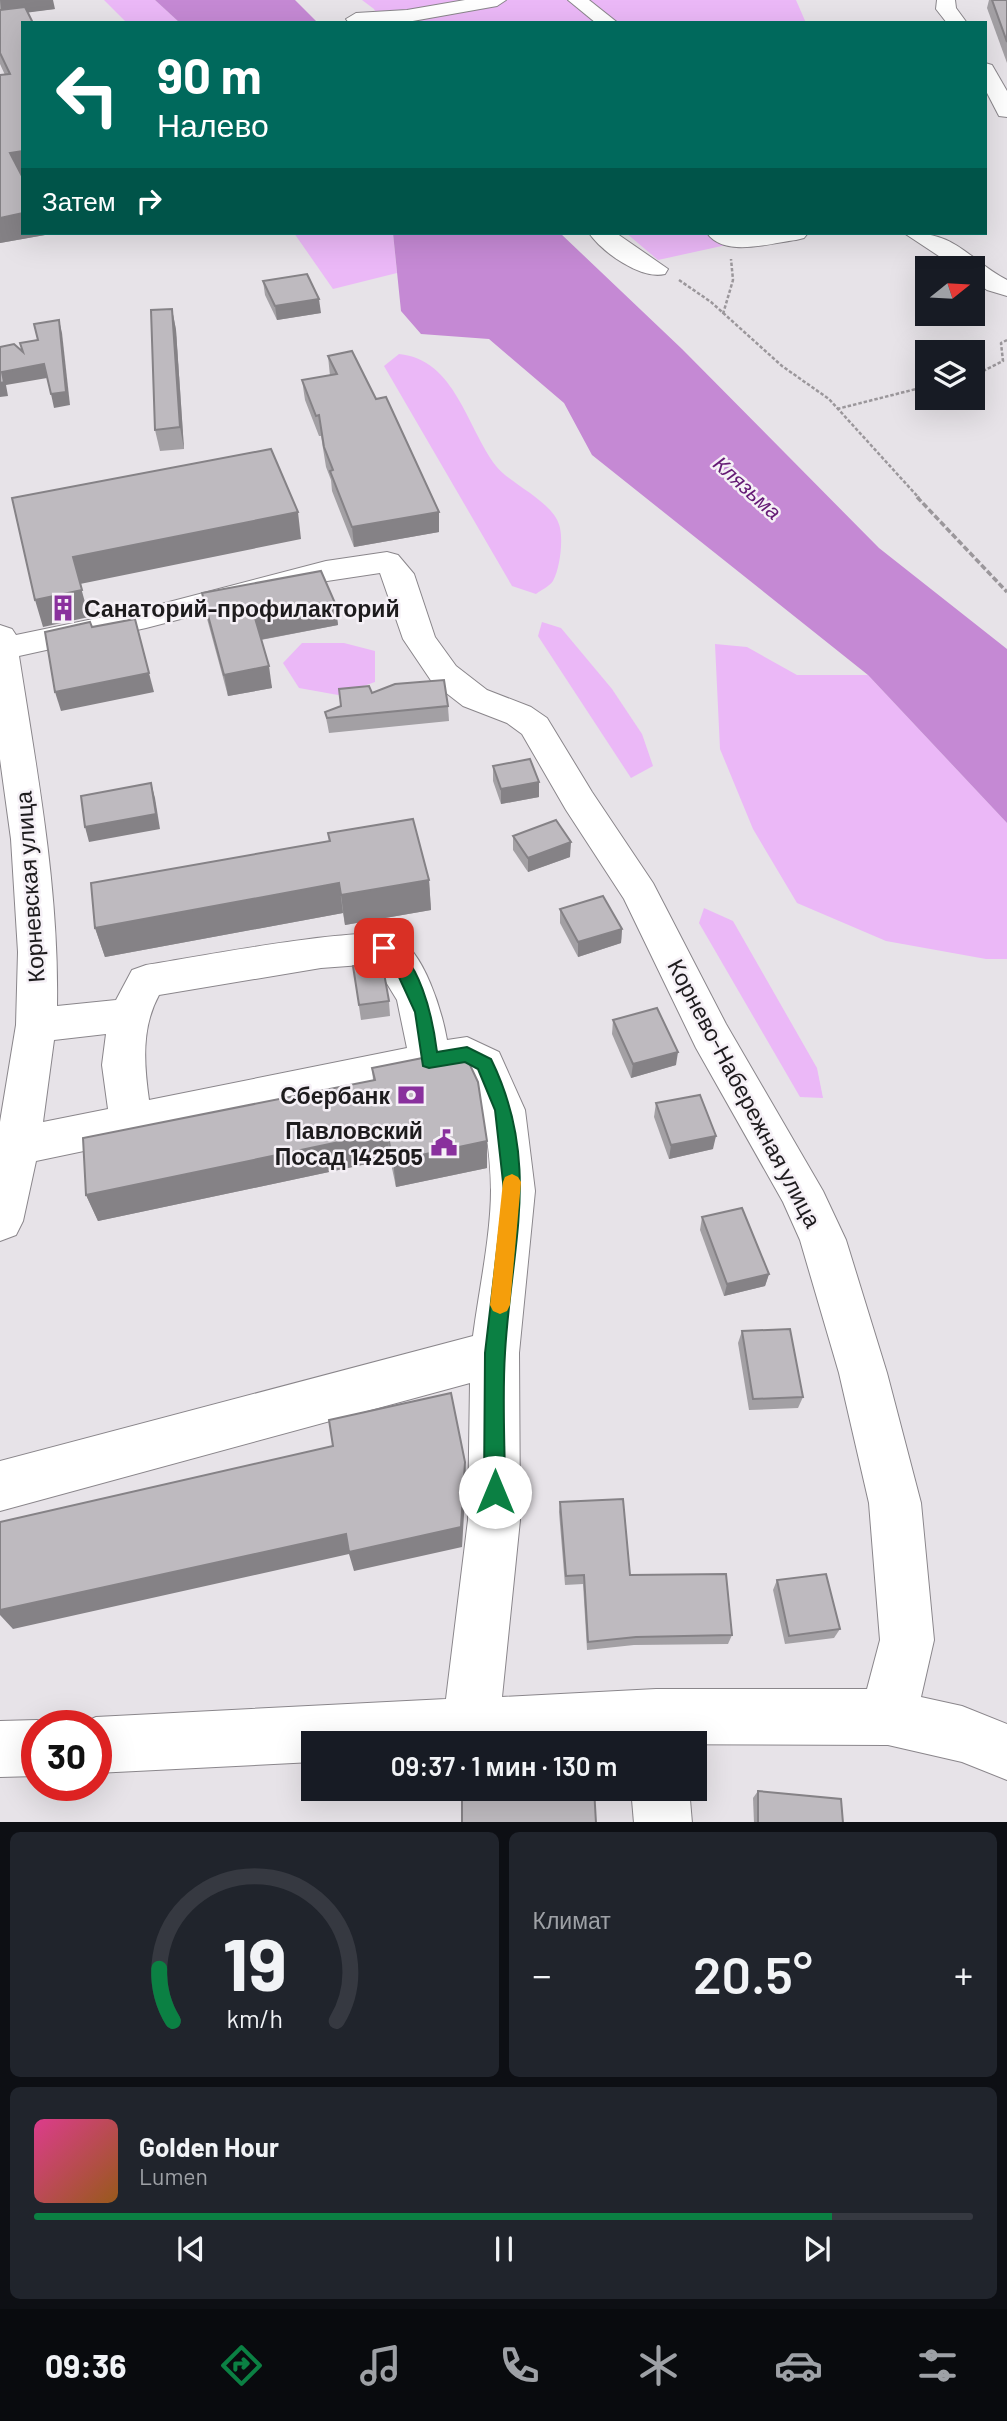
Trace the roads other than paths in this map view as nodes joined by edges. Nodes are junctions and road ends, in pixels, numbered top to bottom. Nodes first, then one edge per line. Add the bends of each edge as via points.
1 (497, 0) edge
2 (577, 0) edge
3 (946, 0) edge
4 (353, 15) edge
5 (449, 17) edge
6 (606, 21) edge
7 (956, 21) edge
8 (987, 73) edge
9 (1007, 111) edge
10 (604, 235) edge
11 (723, 235) edge
12 (778, 235) edge
13 (920, 235) edge
14 (656, 269) road end
15 (1007, 288) edge
16 (2, 643) edge
17 (128, 1015) junction
18 (36, 1024) junction
19 (429, 1061) junction
20 (131, 1123) junction
21 (18, 1146) junction
22 (0, 1221) edge
23 (495, 1353) junction
24 (0, 1486) edge
25 (888, 1717) junction
26 (471, 1726) junction
27 (657, 1730) edge
28 (112, 1744) edge
29 (21, 1748) edge
30 (0, 1749) edge
31 (1007, 1752) edge
32 (661, 1801) edge
33 (663, 1822) edge

1 - 5 street
2 - 6 street
3 - 7 street via 946,9
4 - 5 street
8 - 9 street
10 - 14 street
11 - 12 street via 732,240
13 - 15 street
16 - 18 street, Корневская улица via 29,839 38,952
16 - 25 street, Корнево-Набережная улица via 146,618 326,571 387,562 398,574 419,639 444,674 475,698 535,726 640,893 711,1036 801,1191 823,1240 895,1503 907,1640
17 - 18 street
17 - 19 street via 146,981 321,953 384,948 405,971 424,1012
17 - 20 street via 123,1065
18 - 21 street, Корневская улица
19 - 20 street
19 - 23 street via 467,1054 484,1064 504,1110 513,1191
20 - 21 street
21 - 22 street, Корневская улица
23 - 24 street
23 - 26 street via 494,1520
25 - 27 street
25 - 31 street via 962,1734
26 - 27 street
26 - 28 street
29 - 30 street
32 - 33 street

